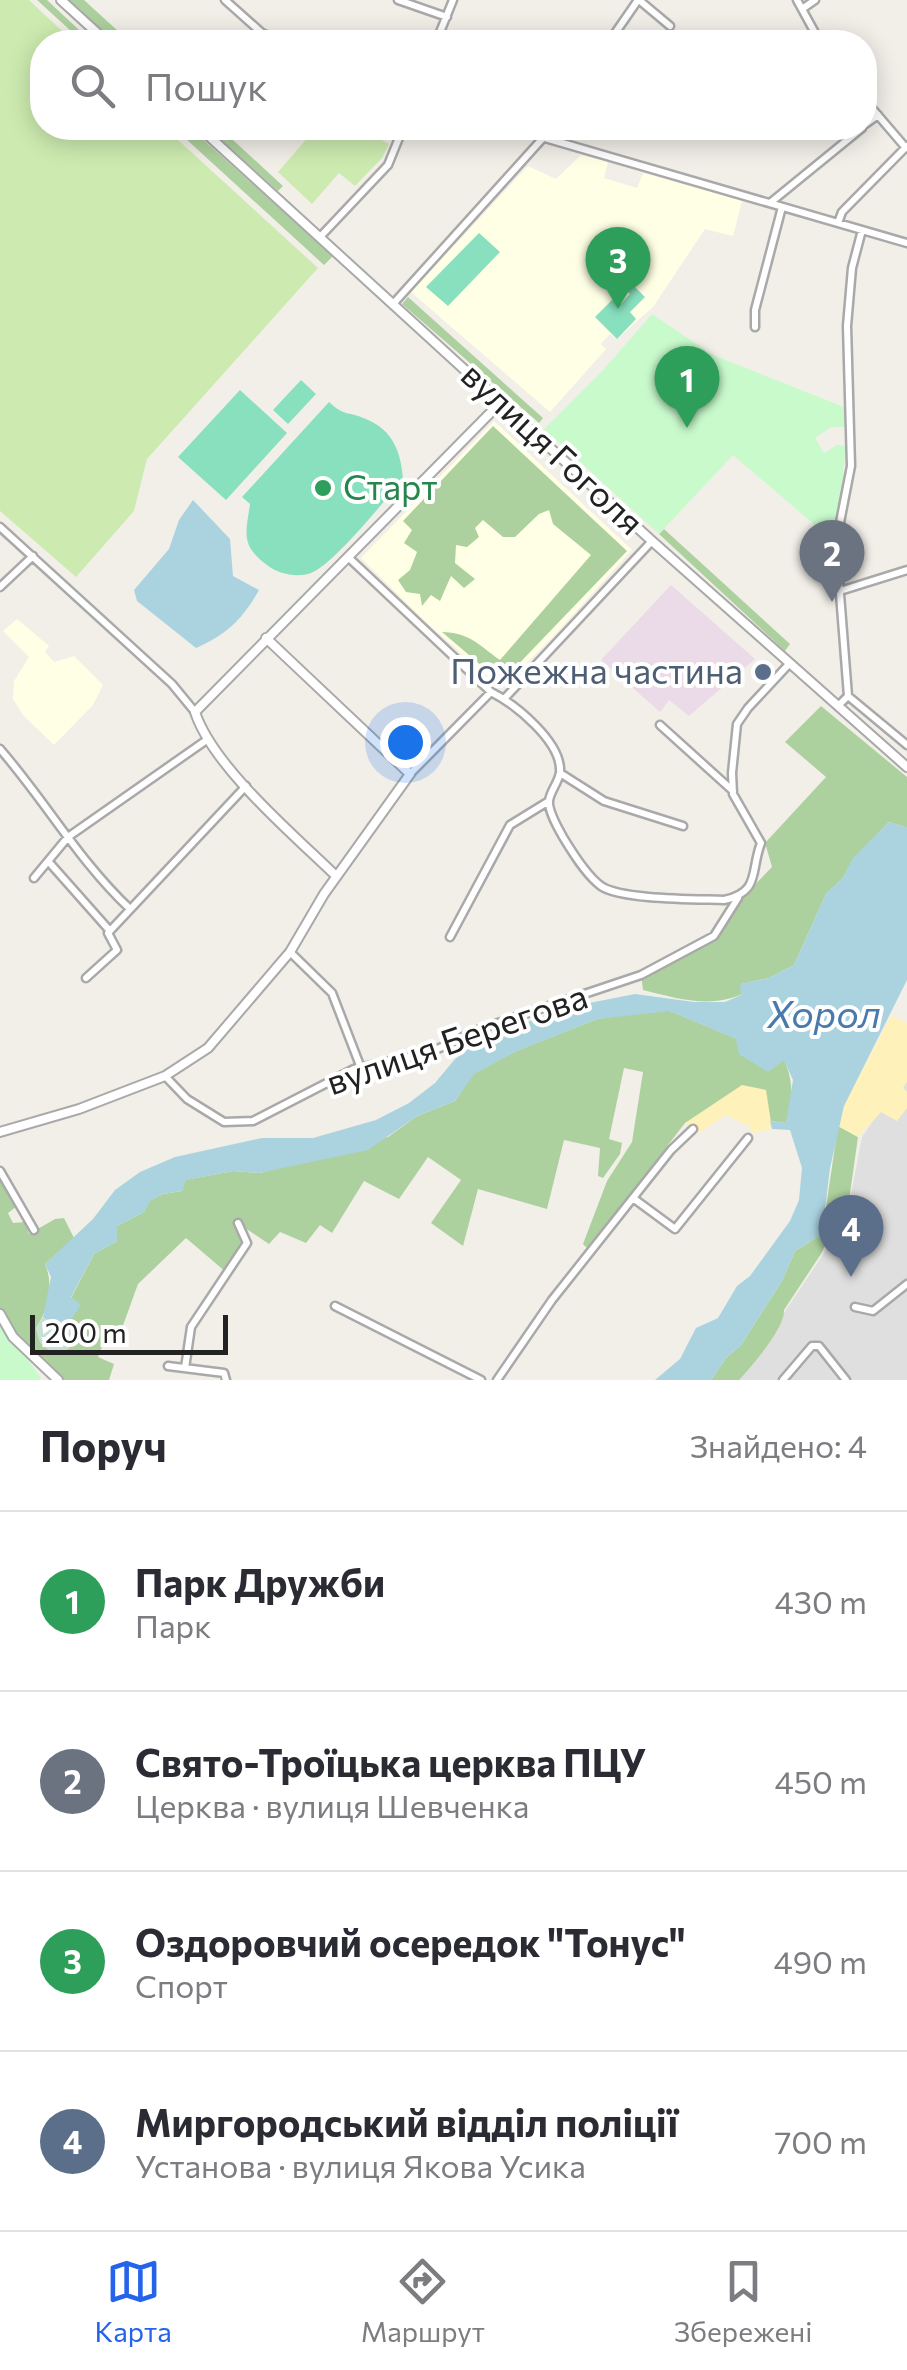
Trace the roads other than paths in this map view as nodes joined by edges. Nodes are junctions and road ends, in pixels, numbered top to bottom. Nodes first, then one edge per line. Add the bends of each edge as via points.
1 (61, 0) edge
2 (226, 0) edge
3 (398, 0) edge
4 (454, 0) edge
5 (639, 0) edge
6 (797, 0) edge
7 (816, 0) edge
8 (802, 9) junction
9 (446, 17) junction
10 (670, 26) dead end
11 (95, 30) edge
12 (260, 30) edge
13 (441, 30) edge
14 (618, 30) edge
15 (813, 30) edge
16 (878, 115) edge
17 (213, 140) edge
18 (398, 140) edge
19 (543, 140) edge
20 (552, 140) edge
21 (846, 140) edge
22 (906, 147) edge
23 (770, 203) junction
24 (782, 206) junction
25 (838, 223) junction
26 (862, 230) junction
27 (320, 237) junction
28 (907, 243) edge
29 (392, 304) junction
30 (755, 327) dead end
31 (502, 402) junction
32 (0, 527) edge
33 (652, 541) junction
34 (33, 556) junction
35 (348, 557) junction
36 (907, 570) edge
37 (0, 586) edge
38 (840, 591) junction
39 (266, 638) junction
40 (790, 664) junction
41 (492, 692) junction
42 (848, 696) junction
43 (504, 699) junction
44 (838, 706) junction
45 (195, 712) junction
46 (660, 725) dead end
47 (208, 740) junction
48 (907, 745) edge
49 (0, 749) edge
50 (907, 767) edge
51 (560, 773) junction
52 (410, 774) junction
53 (246, 786) junction
54 (733, 791) junction
55 (549, 801) junction
56 (683, 826) dead end
57 (68, 837) junction
58 (48, 861) junction
59 (336, 876) junction
60 (34, 878) dead end
61 (738, 897) junction
62 (130, 910) junction
63 (110, 931) junction
64 (450, 937) dead end
65 (290, 952) junction
66 (86, 978) dead end
67 (361, 1068) junction
68 (165, 1076) junction
69 (693, 1130) dead end
70 (0, 1132) edge
71 (748, 1138) dead end
72 (0, 1171) edge
73 (633, 1198) junction
74 (238, 1223) dead end
75 (34, 1230) dead end
76 (907, 1284) edge
77 (336, 1306) dead end
78 (854, 1307) dead end
79 (0, 1314) edge
80 (168, 1366) dead end
81 (185, 1368) junction
82 (58, 1380) edge
83 (226, 1380) edge
84 (481, 1380) edge
85 (498, 1380) edge
86 (783, 1380) edge
87 (846, 1380) edge

1 - 11 street
2 - 12 street
3 - 9 street
4 - 9 street
5 - 10 street
5 - 14 street
6 - 8 street
7 - 8 street
8 - 15 street
9 - 13 street
16 - 22 street
17 - 27 street, вулиця Гоголя
18 - 27 street via 388,165
19 - 29 street
20 - 23 street
21 - 23 street
22 - 25 street
23 - 24 street
24 - 25 street
24 - 30 street
25 - 26 street
26 - 28 street
26 - 38 street via 848,326 851,466 836,543
27 - 29 street, вулиця Гоголя
29 - 31 street, вулиця Гоголя
31 - 33 street, вулиця Гоголя
31 - 35 street
32 - 34 street
33 - 40 street, вулиця Гоголя
33 - 43 street
34 - 37 street
34 - 45 street
35 - 39 street
35 - 41 street
36 - 38 street
38 - 42 street
39 - 45 street
39 - 52 street
40 - 44 street, вулиця Гоголя
40 - 54 street via 737,724
41 - 43 street
41 - 52 street
42 - 44 street
42 - 48 street
43 - 51 street via 542,732
44 - 50 street, вулиця Гоголя
45 - 47 street
46 - 54 street
47 - 53 street
47 - 57 street
49 - 57 street
51 - 55 street
51 - 56 street via 604,801
52 - 59 street
53 - 59 street
53 - 62 street
54 - 61 street, вулиця Берегова via 761,843 752,886
55 - 61 street via 569,848 602,886 674,898
55 - 64 street via 510,826
57 - 58 street
57 - 62 street
58 - 60 street
58 - 63 street
59 - 65 street
61 - 67 street, вулиця Берегова via 714,936 641,975 429,1053
62 - 63 street
63 - 66 street via 117,950
65 - 67 street via 332,992
65 - 68 street via 208,1048
67 - 68 street, вулиця Берегова via 253,1121 224,1122
68 - 70 street
69 - 73 street
71 - 73 street via 675,1229
72 - 75 street
73 - 85 street
74 - 81 street via 247,1243 190,1327
76 - 78 street via 873,1312
77 - 84 street
79 - 82 street
80 - 81 street
81 - 83 street via 224,1374
86 - 87 street via 812,1346

